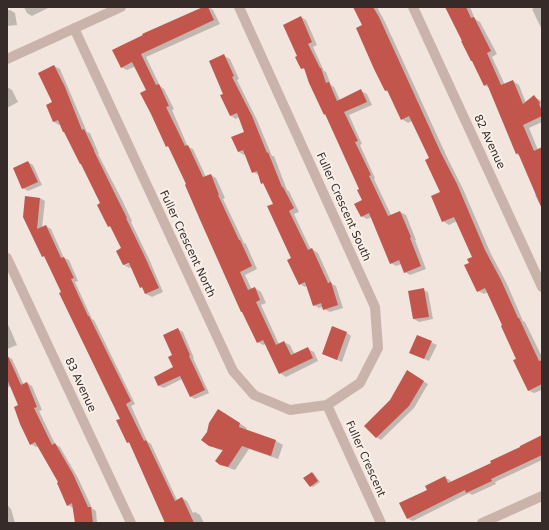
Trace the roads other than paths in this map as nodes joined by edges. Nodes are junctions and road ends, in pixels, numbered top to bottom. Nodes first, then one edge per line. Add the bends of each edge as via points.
1 (121, 7) edge
2 (239, 7) edge
3 (413, 7) edge
4 (74, 28) junction
5 (7, 59) edge
6 (7, 258) edge
7 (542, 287) edge
8 (327, 405) junction
9 (542, 496) edge
10 (130, 523) edge
11 (381, 523) edge
12 (482, 523) edge

1 - 4 street
2 - 8 street, Fuller Crescent South via 376,307 378,348 360,383
3 - 7 street, 82 Avenue
4 - 5 street
4 - 8 street, Fuller Crescent North via 233,371 254,395 290,410
6 - 10 street, 83 Avenue
8 - 11 street, Fuller Crescent
9 - 12 street

